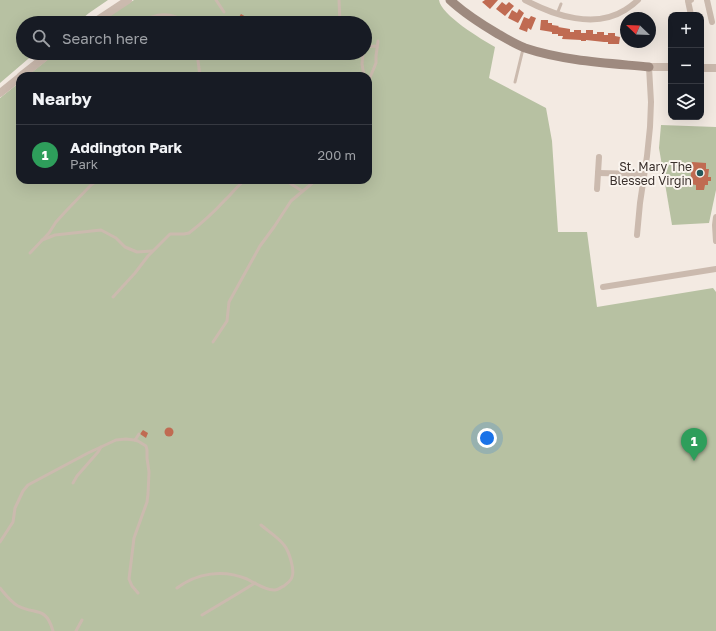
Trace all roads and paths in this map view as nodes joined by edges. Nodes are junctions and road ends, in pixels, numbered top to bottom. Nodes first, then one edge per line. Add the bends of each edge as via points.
1 (128, 0) edge
2 (216, 0) edge
3 (339, 0) edge
4 (450, 0) edge
5 (525, 0) edge
6 (638, 0) edge
7 (691, 0) edge
8 (707, 0) edge
9 (561, 4) dead end
10 (224, 12) dead end
11 (690, 12) edge
12 (557, 14) junction
13 (104, 16) edge
14 (154, 16) edge
15 (170, 16) edge
16 (340, 16) edge
17 (712, 22) dead end
18 (378, 41) dead end
19 (372, 46) edge
20 (377, 47) junction
21 (523, 47) junction
22 (42, 60) edge
23 (198, 60) edge
24 (362, 60) edge
25 (649, 67) junction
26 (668, 67) edge
27 (704, 68) edge
28 (716, 68) edge
29 (27, 72) edge
30 (199, 72) edge
31 (363, 72) edge
32 (372, 73) edge
33 (16, 81) edge
34 (515, 82) dead end
35 (0, 93) edge
36 (599, 157) dead end
37 (598, 173) junction
38 (644, 174) junction
39 (92, 184) edge
40 (240, 184) edge
41 (291, 184) edge
42 (311, 184) edge
43 (597, 188) dead end
44 (302, 191) junction
45 (716, 217) edge
46 (715, 225) edge
47 (637, 235) dead end
48 (42, 240) junction
49 (716, 241) edge
50 (153, 251) junction
51 (30, 252) dead end
52 (716, 269) edge
53 (603, 288) dead end
54 (113, 297) dead end
55 (213, 342) dead end
56 (139, 434) dead end
57 (135, 440) junction
58 (102, 446) junction
59 (74, 483) dead end
60 (261, 525) dead end
61 (0, 542) edge
62 (255, 583) junction
63 (0, 588) edge
64 (177, 588) dead end
65 (138, 593) dead end
66 (202, 615) dead end
67 (82, 620) dead end
68 (53, 631) edge
69 (76, 631) edge

1 - 13 street
2 - 10 lane
3 - 16 lane
4 - 21 main road via 475,20
5 - 12 street
6 - 12 street via 619,13 599,19
7 - 11 street via 688,1
8 - 17 street
9 - 12 lane
14 - 15 lane
18 - 20 lane
19 - 20 lane
20 - 32 lane via 376,63
21 - 25 main road via 579,60
21 - 34 lane
22 - 29 street
23 - 30 lane
24 - 31 lane
25 - 26 street
25 - 38 street via 650,127
27 - 28 street
33 - 35 street
36 - 37 street
37 - 38 street
37 - 43 street
38 - 47 street
39 - 48 lane
40 - 50 lane via 189,233 170,234
41 - 44 lane
42 - 44 lane
44 - 55 lane via 290,201 260,246 229,302 226,321
45 - 46 street
46 - 49 street
48 - 50 lane via 55,235 101,230 137,252
48 - 51 lane
50 - 54 lane
52 - 53 street
56 - 57 lane
57 - 58 lane via 116,440
57 - 65 lane via 144,444 148,450 149,472 147,502 134,538 129,580
58 - 59 lane
58 - 61 lane via 28,485 15,508 13,522
60 - 62 lane via 284,544 293,577 277,590
62 - 64 lane via 234,574 220,573 193,578
62 - 66 lane
63 - 68 lane via 17,605 47,617
67 - 69 lane

